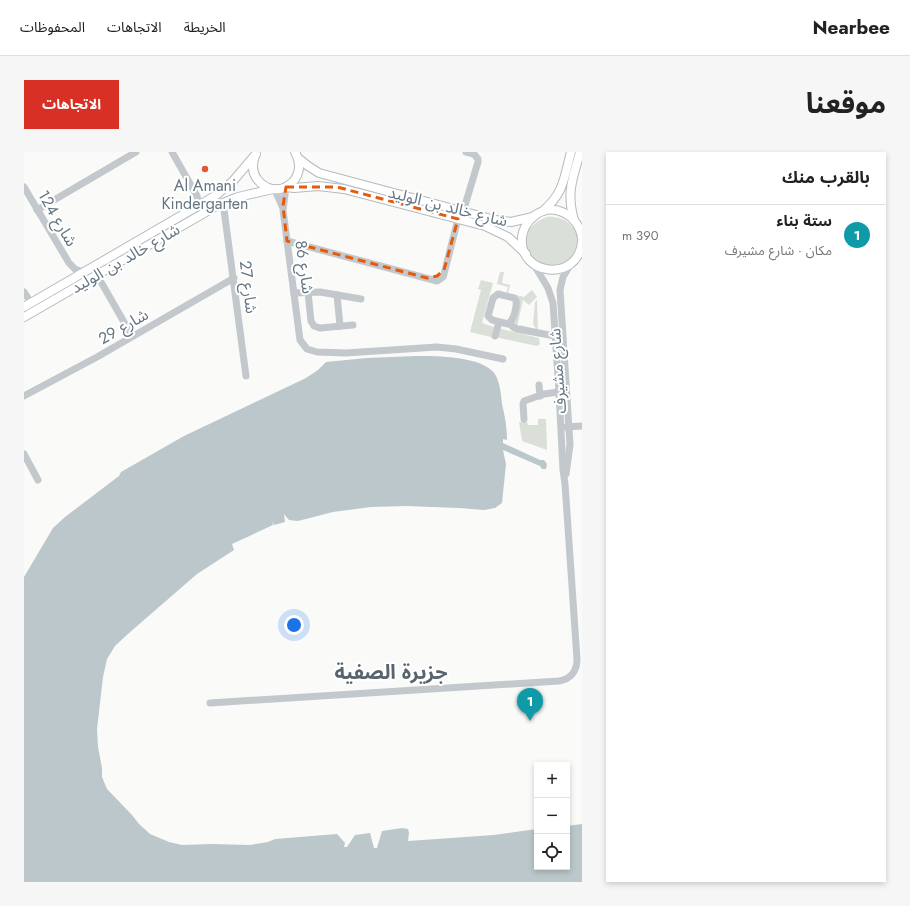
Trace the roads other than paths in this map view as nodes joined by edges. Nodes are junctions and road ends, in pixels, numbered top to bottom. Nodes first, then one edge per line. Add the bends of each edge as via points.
1 (136, 152) edge
2 (172, 152) edge
3 (467, 152) edge
4 (571, 152) edge
5 (580, 152) edge
6 (256, 153) edge
7 (296, 155) edge
8 (24, 187) edge
9 (287, 187) junction
10 (274, 189) junction
11 (197, 196) junction
12 (206, 201) junction
13 (224, 202) junction
14 (199, 206) junction
15 (37, 210) junction
16 (283, 210) junction
17 (463, 212) junction
18 (536, 215) junction
19 (458, 219) junction
20 (574, 220) junction
21 (581, 230) edge
22 (582, 238) edge
23 (287, 241) junction
24 (582, 242) edge
25 (526, 254) junction
26 (582, 258) edge
27 (68, 263) junction
28 (533, 263) junction
29 (571, 263) junction
30 (84, 272) junction
31 (97, 275) junction
32 (234, 278) junction
33 (68, 281) junction
34 (24, 292) edge
35 (308, 292) junction
36 (294, 293) junction
37 (337, 295) junction
38 (361, 299) dead end
39 (27, 305) edge
40 (310, 314) junction
41 (297, 315) junction
42 (24, 316) edge
43 (499, 322) junction
44 (509, 324) junction
45 (352, 325) dead end
46 (340, 326) junction
47 (132, 336) junction
48 (495, 336) dead end
49 (555, 336) junction
50 (503, 359) dead end
51 (246, 376) dead end
52 (539, 385) dead end
53 (559, 392) junction
54 (24, 396) edge
55 (540, 396) junction
56 (569, 417) junction
57 (524, 419) dead end
58 (561, 421) junction
59 (582, 426) edge
60 (570, 427) junction
61 (570, 437) junction
62 (24, 454) edge
63 (38, 480) dead end
64 (565, 484) junction
65 (210, 703) dead end

1 - 15 street
2 - 11 street
3 - 17 street via 474,154 478,162
4 - 18 main road via 558,196
5 - 20 main road via 570,192
6 - 10 main road via 253,161 255,176 260,183
6 - 12 main road, شارع خالد بن الوليد via 227,186
7 - 9 main road via 300,164 299,171 293,183
7 - 17 main road, شارع خالد بن الوليد via 319,173
8 - 15 street, شارع 124
9 - 10 main road, شارع خالد بن الوليد
9 - 16 street, شارع 86
9 - 19 main road, شارع خالد بن الوليد via 337,187
10 - 13 main road, شارع خالد بن الوليد
10 - 16 street, شارع 86
11 - 12 street
11 - 14 street
12 - 14 main road, شارع خالد بن الوليد
13 - 31 main road, شارع خالد بن الوليد
13 - 32 street, شارع 27
14 - 30 main road, شارع خالد بن الوليد
15 - 27 street, شارع 124
16 - 23 street, شارع 86
17 - 18 main road, شارع خالد بن الوليد via 503,222 518,222
18 - 20 main road via 556,210 566,213
18 - 25 main road via 527,224 522,236
19 - 23 street via 443,277 438,280
19 - 25 main road, شارع خالد بن الوليد via 500,233
20 - 21 main road
21 - 22 main road
23 - 36 street, شارع 86
24 - 29 main road via 579,254
25 - 28 main road, شارع خالد بن الوليد
26 - 29 main road
27 - 30 street, شارع 124
27 - 33 street, شارع 124
28 - 29 main road via 548,270 559,269
28 - 49 street, شارع مشيرف via 551,296
29 - 56 street, شارع مشيرف via 563,277 560,290
30 - 33 main road, شارع خالد بن الوليد
31 - 42 main road, شارع خالد بن الوليد
31 - 47 street
32 - 47 street, شارع 29
32 - 51 street, شارع 27
33 - 39 main road, شارع خالد بن الوليد
34 - 39 street
35 - 36 street
35 - 37 street
35 - 40 street
36 - 41 street, شارع 86
37 - 38 street
37 - 46 street
40 - 41 street
40 - 46 street via 316,328
41 - 50 street, شارع 86 via 300,340 312,351 346,353 437,347
43 - 44 street
43 - 44 street via 488,316 492,298 498,294 516,300
43 - 48 street
44 - 49 street via 515,328
45 - 46 street
47 - 54 street, شارع 29
49 - 53 street, شارع مشيرف
52 - 55 street
53 - 55 street
53 - 58 street, شارع مشيرف
55 - 57 street via 523,402
56 - 59 street
56 - 60 street, شارع مشيرف
58 - 60 street
58 - 64 street, شارع مشيرف
59 - 60 street
59 - 61 street via 573,431
60 - 61 street, شارع مشيرف
61 - 64 street, شارع مشيرف
62 - 63 street
64 - 65 street, شارع مشيرف via 577,666 575,672 566,680

